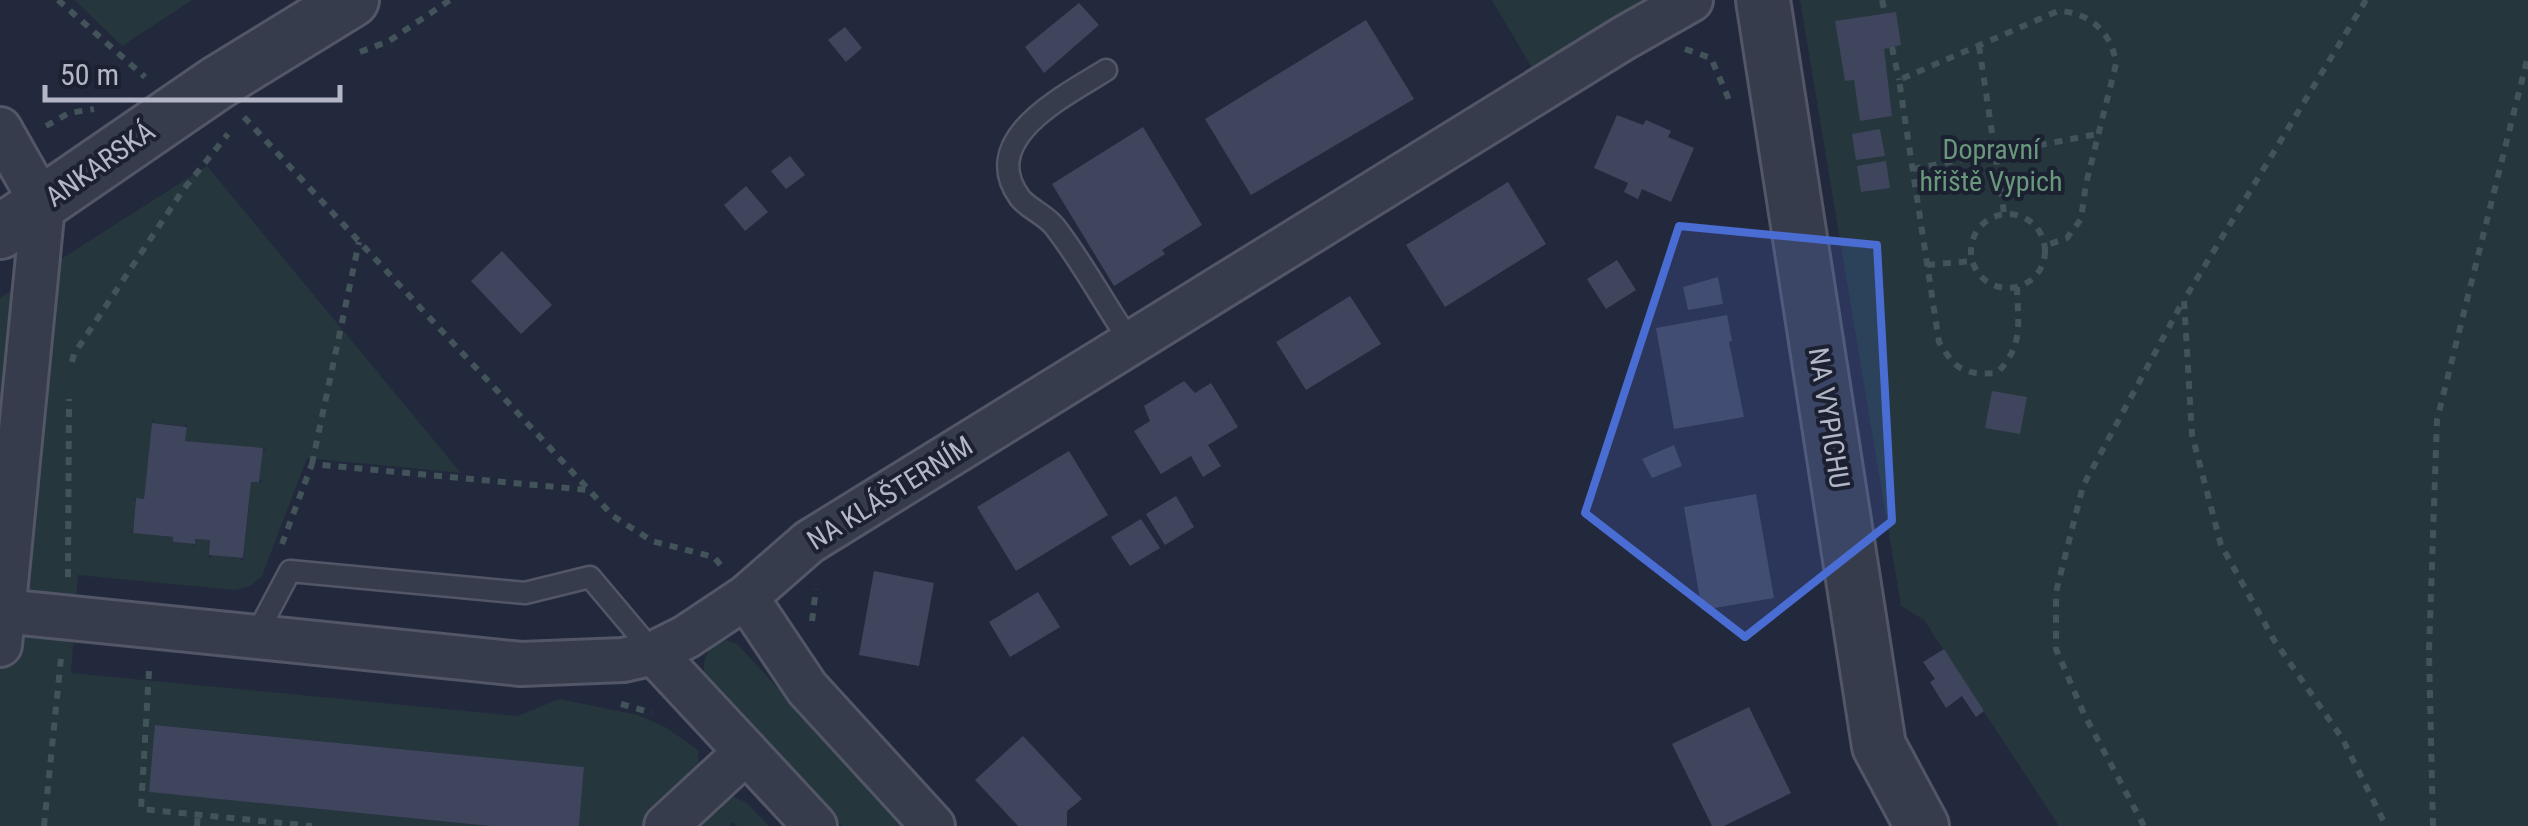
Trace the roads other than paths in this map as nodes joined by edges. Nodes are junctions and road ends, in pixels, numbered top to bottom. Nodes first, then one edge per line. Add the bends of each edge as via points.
1 (352, 0) edge
2 (1691, 0) edge
3 (1763, 0) edge
4 (1106, 70) dead end
5 (0, 129) edge
6 (22, 218) edge
7 (1131, 343) junction
8 (12, 410) edge
9 (746, 597) junction
10 (2, 628) edge
11 (255, 637) junction
12 (654, 653) junction
13 (746, 752) junction
14 (666, 826) edge
15 (815, 826) edge
16 (933, 826) edge
17 (1922, 826) edge

1 - 6 street, ANKARSKÁ via 217,83
2 - 7 street, NA KLÁŠTERNÍM
3 - 17 street, NA VYPICHU via 1879,746
4 - 7 lane via 1018,134 1010,175 1020,198 1053,224
5 - 6 street
6 - 8 street
7 - 9 street, NA KLÁŠTERNÍM via 810,542
8 - 10 street
9 - 12 street, NA KLÁŠTERNÍM
9 - 16 street via 807,688
10 - 11 street, NA KLÁŠTERNÍM
11 - 12 street, NA KLÁŠTERNÍM via 522,664
11 - 12 lane via 290,571 525,593 590,577
12 - 13 street
13 - 14 street
13 - 15 street

